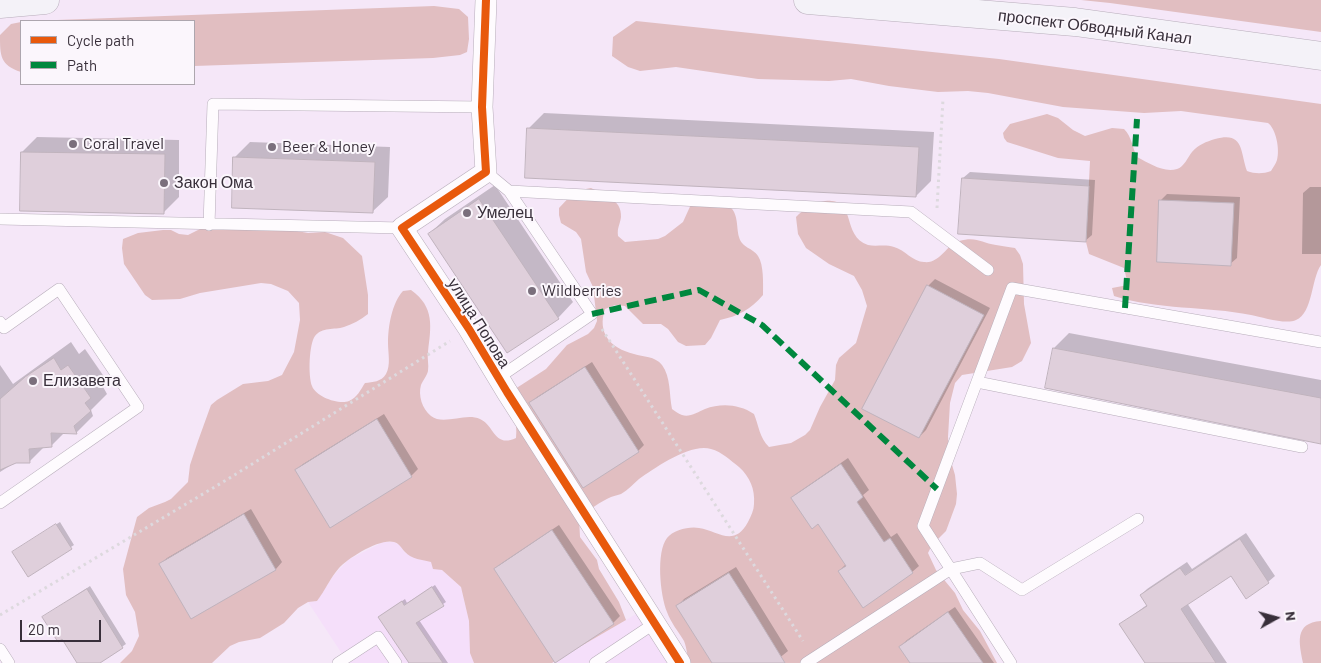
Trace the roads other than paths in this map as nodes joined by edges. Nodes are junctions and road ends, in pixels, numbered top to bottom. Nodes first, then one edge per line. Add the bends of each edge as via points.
1 (45, 0) edge
2 (486, 0) edge
3 (808, 0) edge
4 (0, 4) edge
5 (1321, 56) edge
6 (482, 107) junction
7 (486, 172) junction
8 (509, 191) junction
9 (0, 219) edge
10 (209, 225) junction
11 (402, 228) junction
12 (988, 270) dead end
13 (0, 322) edge
14 (1321, 342) edge
15 (498, 378) junction
16 (977, 382) junction
17 (1302, 447) dead end
18 (0, 503) edge
19 (1138, 519) dead end
20 (951, 569) junction
21 (655, 623) junction
22 (0, 650) edge
23 (810, 660) edge
24 (9, 663) edge
25 (338, 663) edge
26 (396, 663) edge
27 (595, 663) edge
28 (680, 663) edge
29 (1011, 663) edge

1 - 4 main road
2 - 6 street
3 - 5 main road, проспект Обводный Канал via 1075,22
6 - 7 street
6 - 10 lane via 213,104
7 - 8 lane
7 - 11 street
8 - 12 lane via 911,212
8 - 15 lane via 592,314
9 - 10 lane
10 - 11 lane
11 - 15 street, улица Попова
13 - 18 lane via 4,328 59,289 138,407
14 - 16 lane via 1012,288
15 - 21 street, улица Попова
16 - 17 lane
16 - 20 lane via 923,526
19 - 20 lane via 1022,590 980,563
20 - 23 lane
20 - 29 lane
21 - 27 lane
21 - 28 street, улица Попова
22 - 24 lane
25 - 26 lane via 378,637

